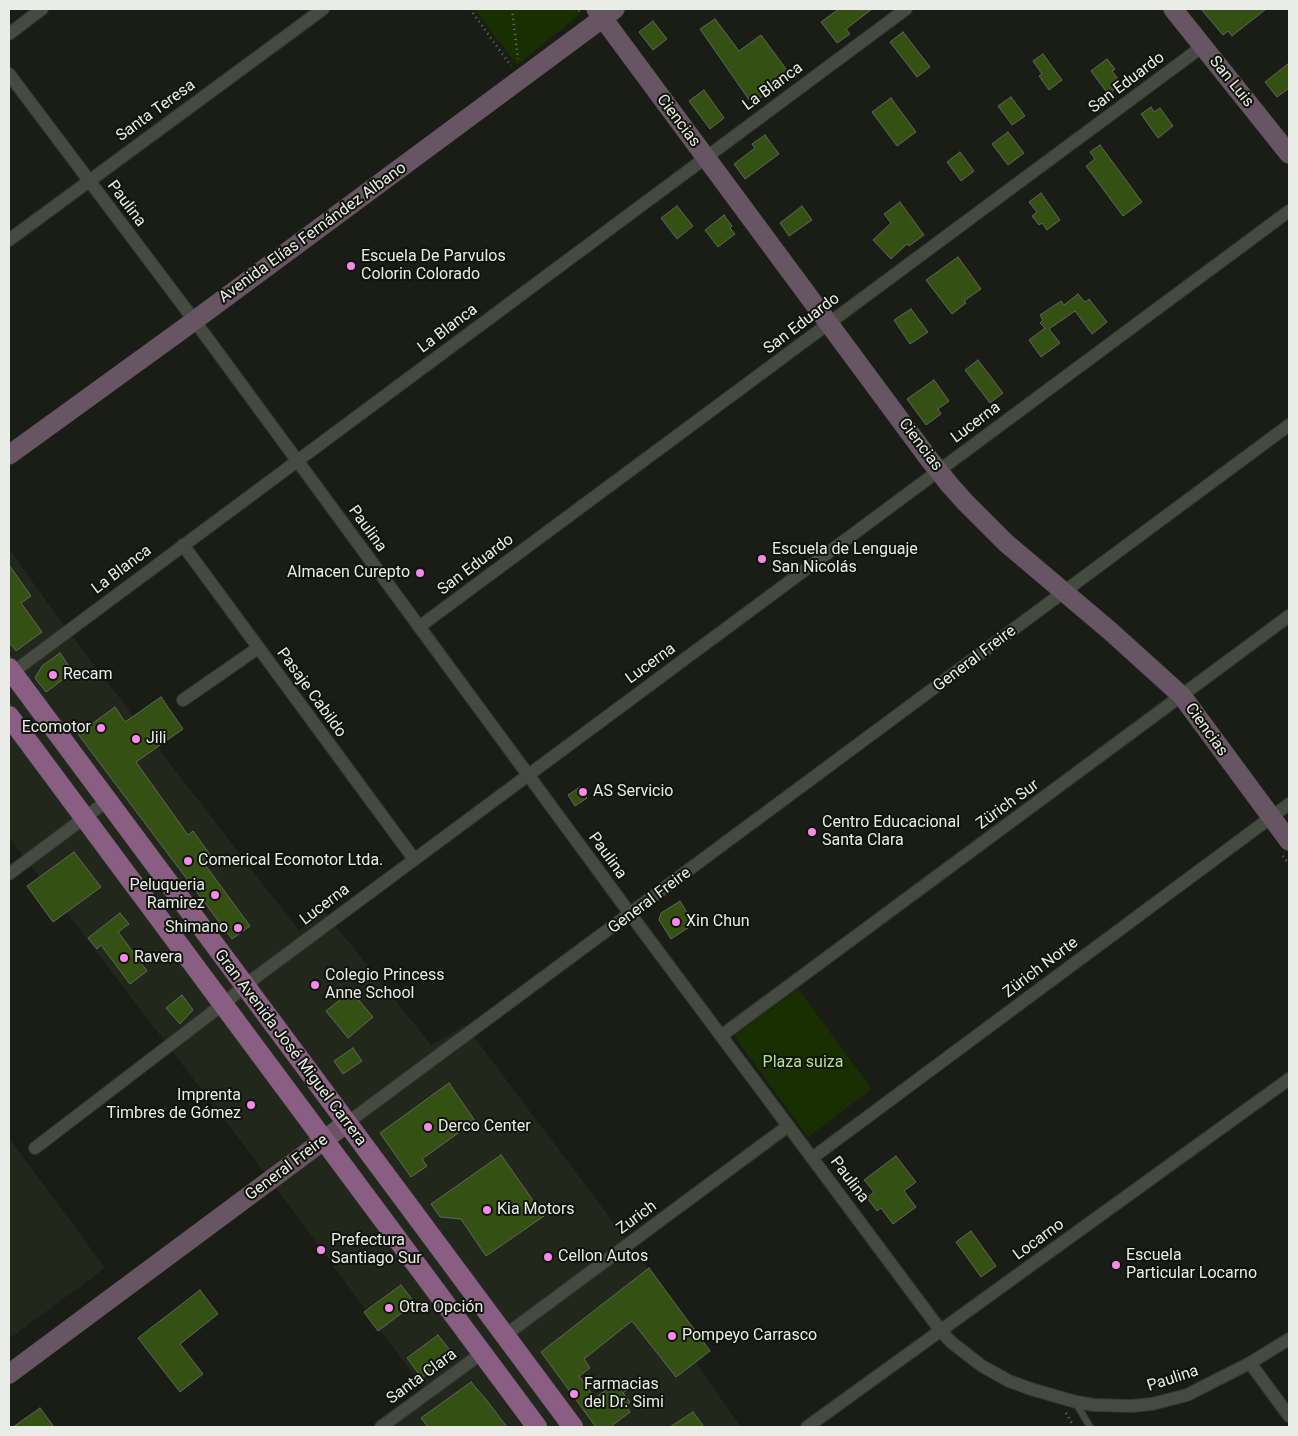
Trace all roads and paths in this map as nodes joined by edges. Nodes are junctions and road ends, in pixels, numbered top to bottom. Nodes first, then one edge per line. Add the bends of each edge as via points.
1 (42, 9) edge
2 (323, 9) edge
3 (470, 9) edge
4 (512, 9) edge
5 (574, 9) edge
6 (906, 9) edge
7 (1174, 9) edge
8 (598, 12) edge
9 (9, 34) edge
10 (1203, 46) junction
11 (9, 74) edge
12 (521, 78) junction
13 (1289, 154) edge
14 (706, 158) junction
15 (89, 180) junction
16 (1289, 211) edge
17 (9, 240) edge
18 (194, 320) junction
19 (829, 324) junction
20 (1289, 426) edge
21 (9, 455) edge
22 (297, 461) junction
23 (939, 471) junction
24 (182, 546) junction
25 (1064, 592) junction
26 (1289, 616) edge
27 (419, 627) junction
28 (258, 648) junction
29 (10, 672) edge
30 (1182, 696) junction
31 (182, 700) dead end
32 (9, 716) edge
33 (528, 775) junction
34 (107, 801) junction
35 (1289, 804) edge
36 (1271, 817) junction
37 (84, 818) junction
38 (1284, 846) edge
39 (414, 859) junction
40 (1289, 864) edge
41 (9, 874) edge
42 (631, 915) junction
43 (244, 985) junction
44 (222, 1005) junction
45 (721, 1036) junction
46 (1289, 1079) edge
47 (347, 1123) junction
48 (788, 1126) junction
49 (324, 1141) junction
50 (35, 1148) dead end
51 (812, 1158) junction
52 (941, 1332) junction
53 (504, 1336) junction
54 (1289, 1339) edge
55 (482, 1353) junction
56 (1250, 1363) junction
57 (9, 1374) edge
58 (1076, 1402) junction
59 (1289, 1416) edge
60 (381, 1427) edge
61 (537, 1427) edge
62 (573, 1427) edge
63 (807, 1427) edge
64 (1090, 1427) edge

1 - 9 street
2 - 15 street, Santa Teresa
3 - 12 path
4 - 12 path
5 - 8 path
6 - 14 street, La Blanca
7 - 10 street, San Luis
8 - 12 street, Avenida Elías Fernández Albano
8 - 14 street, Ciencias
10 - 13 street, San Luis
10 - 19 street, San Eduardo
11 - 15 street, Paulina
12 - 18 street, Avenida Elías Fernández Albano
14 - 19 street, Ciencias
14 - 22 street, La Blanca
15 - 17 street, Santa Teresa
15 - 18 street, Paulina
16 - 23 street, Lucerna
18 - 21 street, Avenida Elías Fernández Albano
18 - 22 street, Paulina
19 - 23 street, Ciencias
19 - 27 street, San Eduardo
20 - 25 street, General Freire
22 - 24 street, La Blanca
22 - 27 street, Paulina
23 - 25 street, Ciencias via 1000,537
23 - 33 street, Lucerna
24 - 28 street, Pasaje Cabildo
24 - 29 street, La Blanca
25 - 30 street, Ciencias
25 - 42 street, General Freire
26 - 30 street, Zürich Sur
27 - 33 street, Paulina
28 - 31 street
28 - 39 street, Pasaje Cabildo
29 - 34 main road, Gran Avenida José Miguel Carrera
30 - 36 street, Ciencias
30 - 45 street, Zürich Sur
32 - 37 main road, Gran Avenida José Miguel Carrera
33 - 39 street, Lucerna
33 - 42 street, Paulina
34 - 37 street
34 - 43 main road, Gran Avenida José Miguel Carrera
35 - 36 street, Zürich Norte
36 - 38 street, Ciencias
36 - 51 street, Zürich Norte
37 - 41 street
37 - 44 main road, Gran Avenida José Miguel Carrera
38 - 40 path
39 - 43 street, Lucerna
42 - 45 street, Paulina
42 - 47 street, General Freire
43 - 44 street, Lucerna
43 - 47 main road, Gran Avenida José Miguel Carrera
44 - 49 main road, Gran Avenida José Miguel Carrera
44 - 50 street, Lucerna
45 - 48 street, Paulina
46 - 52 street, Locarno
47 - 49 street, General Freire
47 - 53 main road, Gran Avenida José Miguel Carrera
48 - 51 street, Paulina
48 - 53 street, Zurich
49 - 55 main road, Gran Avenida José Miguel Carrera
49 - 57 street, General Freire
51 - 52 street, Paulina
52 - 58 street, Paulina via 970,1358 995,1374 1031,1390
52 - 63 street, Locarno
53 - 62 main road, Gran Avenida José Miguel Carrera
54 - 56 street, Paulina
55 - 60 street, Santa Clara
55 - 61 main road, Gran Avenida José Miguel Carrera
56 - 58 street, Paulina via 1170,1401 1132,1406
56 - 59 street
58 - 64 lane

